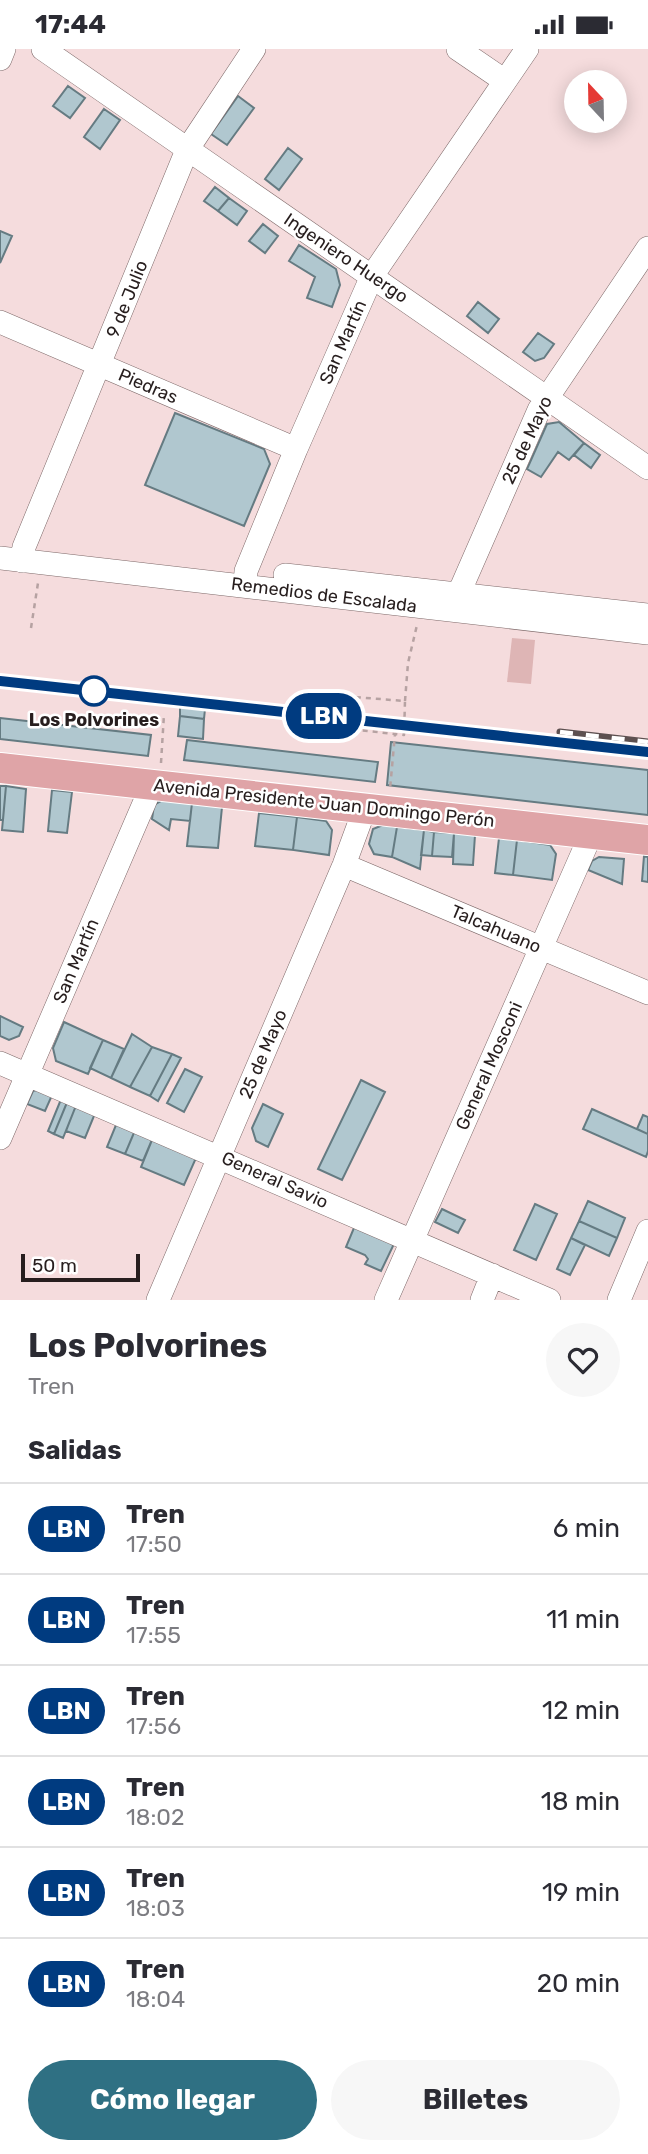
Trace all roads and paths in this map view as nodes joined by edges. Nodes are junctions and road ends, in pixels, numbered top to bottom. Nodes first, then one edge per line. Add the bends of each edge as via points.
1 (4, 49) edge
2 (43, 49) edge
3 (254, 49) edge
4 (458, 49) edge
5 (527, 49) edge
6 (0, 59) edge
7 (505, 81) junction
8 (187, 151) junction
9 (648, 248) edge
10 (372, 276) junction
11 (0, 322) edge
12 (100, 366) junction
13 (547, 396) junction
14 (296, 449) junction
15 (648, 468) edge
16 (0, 544) edge
17 (22, 557) edge
18 (245, 578) junction
19 (459, 602) junction
20 (648, 615) edge
21 (426, 621) dead end
22 (31, 628) dead end
23 (648, 633) edge
24 (316, 694) dead end
25 (405, 701) junction
26 (164, 714) dead end
27 (313, 726) dead end
28 (395, 733) junction
29 (0, 768) edge
30 (155, 785) junction
31 (377, 809) junction
32 (592, 832) junction
33 (648, 840) edge
34 (344, 865) junction
35 (541, 948) junction
36 (648, 993) edge
37 (0, 1063) edge
38 (27, 1074) junction
39 (0, 1138) edge
40 (220, 1156) junction
41 (648, 1231) edge
42 (412, 1241) junction
43 (492, 1275) junction
44 (513, 1293) edge
45 (159, 1300) edge
46 (386, 1300) edge
47 (482, 1300) edge
48 (550, 1300) edge
49 (619, 1300) edge

1 - 6 street
2 - 8 street, Ingeniero Huergo
3 - 8 street, 9 de Julio
4 - 7 street
5 - 7 street, San Martín
7 - 10 street, San Martín
8 - 10 street, Ingeniero Huergo
8 - 12 street, 9 de Julio
9 - 13 street, 25 de Mayo
10 - 13 street, Ingeniero Huergo
10 - 14 street, San Martín
11 - 12 street, Piedras
12 - 14 street, Piedras
12 - 17 street, 9 de Julio
13 - 15 street, Ingeniero Huergo
13 - 19 street, 25 de Mayo
14 - 18 street, San Martín
16 - 17 street, Remedios de Escalada
17 - 18 street, Remedios de Escalada
17 - 22 path
18 - 19 street, Remedios de Escalada
19 - 20 street, Remedios de Escalada
19 - 23 street, Remedios de Escalada
21 - 25 path via 417,624 410,650
24 - 25 path
25 - 28 path via 404,735
26 - 30 path
27 - 28 path
28 - 31 path
29 - 30 main road, Avenida Presidente Juan Domingo Perón
30 - 31 main road, Avenida Presidente Juan Domingo Perón
30 - 38 street, San Martín
31 - 32 main road, Avenida Presidente Juan Domingo Perón
31 - 34 street, 25 de Mayo
32 - 33 main road, Avenida Presidente Juan Domingo Perón
32 - 35 street, General Mosconi
34 - 35 street, Talcahuano
34 - 40 street, 25 de Mayo
35 - 36 street, Talcahuano
35 - 42 street, General Mosconi
37 - 38 street, General Savio
38 - 39 street, San Martín
38 - 40 street, General Savio
40 - 42 street, General Savio
40 - 45 street, 25 de Mayo
41 - 49 street
42 - 43 street, General Savio
42 - 46 street, General Mosconi
43 - 44 street, General Savio
43 - 47 street
44 - 48 street, General Savio

